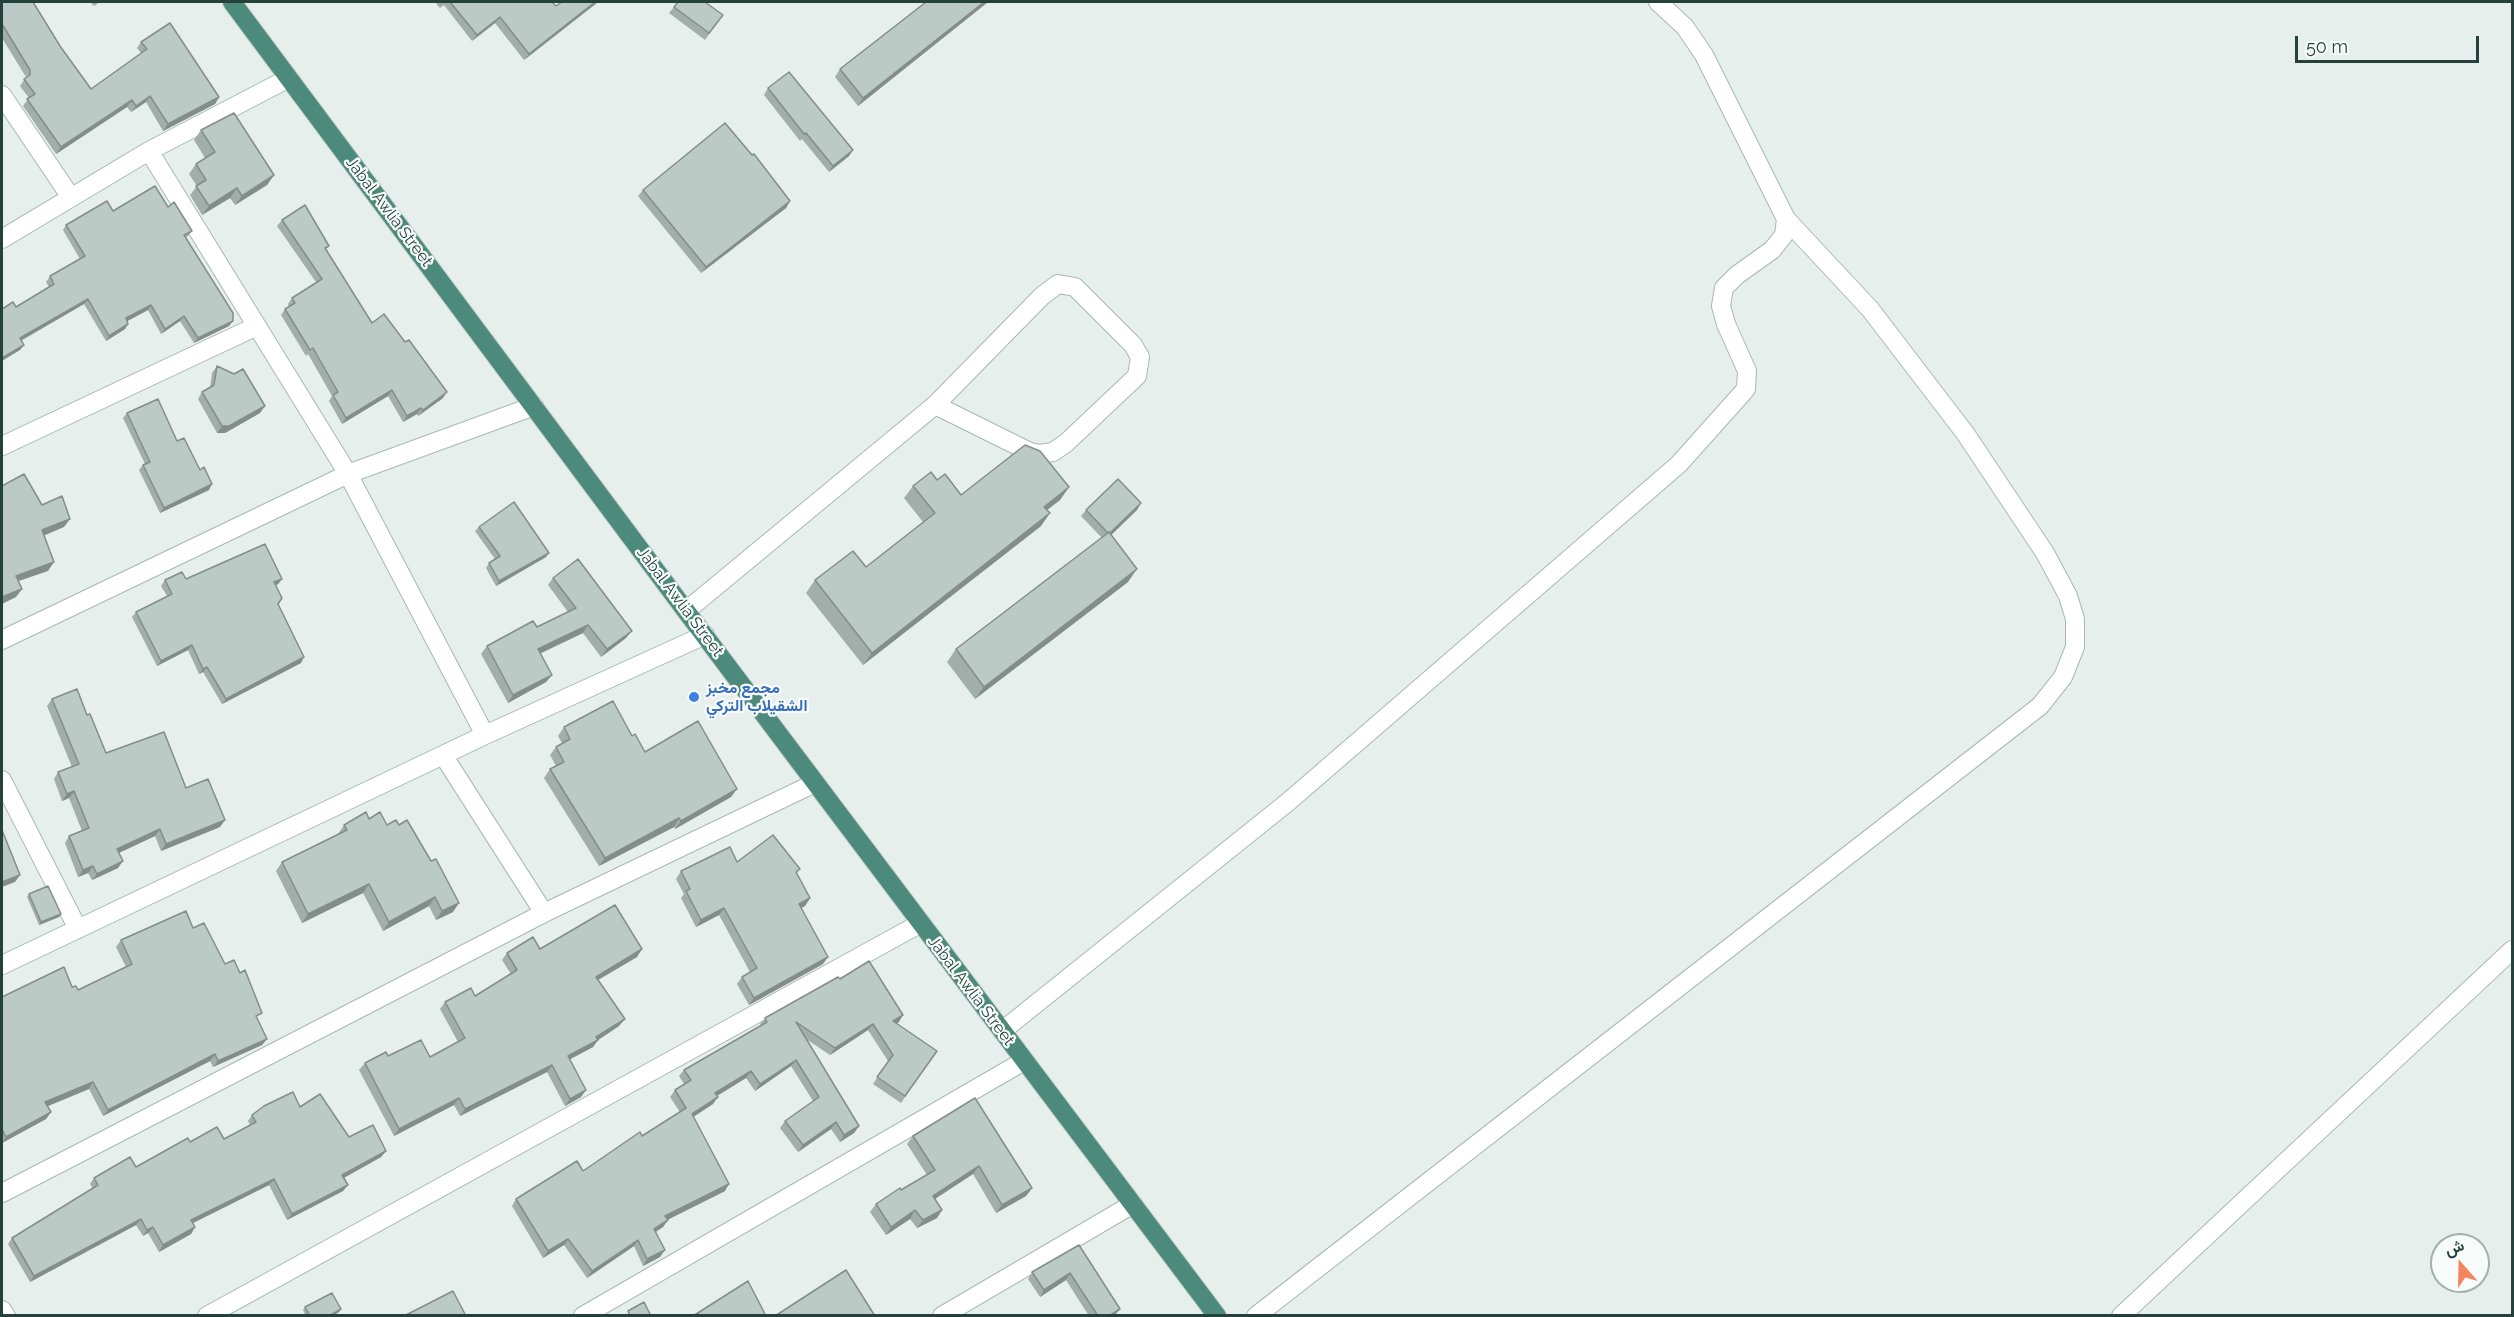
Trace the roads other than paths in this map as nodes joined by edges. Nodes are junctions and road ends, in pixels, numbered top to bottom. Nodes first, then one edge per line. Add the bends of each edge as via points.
1 (232, 2) edge
2 (1658, 2) edge
3 (289, 78) junction
4 (2, 95) edge
5 (149, 151) junction
6 (70, 196) junction
7 (1786, 219) junction
8 (2, 239) edge
9 (257, 326) junction
10 (934, 405) junction
11 (534, 406) junction
12 (2, 446) edge
13 (348, 474) junction
14 (686, 612) junction
15 (705, 635) junction
16 (2, 640) edge
17 (485, 735) junction
18 (443, 755) junction
19 (2, 780) edge
20 (815, 783) junction
21 (544, 913) junction
22 (921, 923) junction
23 (78, 930) junction
24 (2512, 950) edge
25 (2, 965) edge
26 (1002, 1031) junction
27 (1024, 1060) junction
28 (2, 1193) edge
29 (1133, 1204) junction
30 (2, 1310) edge
31 (6, 1316) edge
32 (207, 1316) edge
33 (583, 1316) edge
34 (942, 1316) edge
35 (1217, 1316) edge
36 (1256, 1316) edge
37 (2121, 1316) edge

1 - 3 highway, Jabal Awlia Street
2 - 7 street via 1685,27 1704,55
3 - 5 street
3 - 11 highway, Jabal Awlia Street
4 - 6 street
5 - 6 street
5 - 9 street
6 - 8 street
7 - 26 street via 1784,235 1772,250 1724,288 1721,306 1746,371 1746,389 1679,464 1288,802
7 - 36 street via 1870,309 1965,433 2045,553 2068,596 2075,619 2075,647 2063,677 2040,706
9 - 12 street
9 - 13 street
10 - 10 street via 1058,284 1075,287 1133,345 1140,357 1137,376 1053,452 1030,452
10 - 14 street
11 - 13 street
11 - 14 highway, Jabal Awlia Street
13 - 16 street
13 - 17 street
14 - 15 highway, Jabal Awlia Street
15 - 17 street
15 - 20 highway, Jabal Awlia Street
17 - 18 street
18 - 21 street
18 - 23 street
19 - 23 street
20 - 21 street
20 - 22 highway, Jabal Awlia Street
21 - 28 street
22 - 26 highway, Jabal Awlia Street
22 - 32 street
23 - 25 street
24 - 37 street
26 - 27 highway, Jabal Awlia Street
27 - 29 highway, Jabal Awlia Street
27 - 33 street
29 - 34 street
29 - 35 highway, Jabal Awlia Street
30 - 31 street

